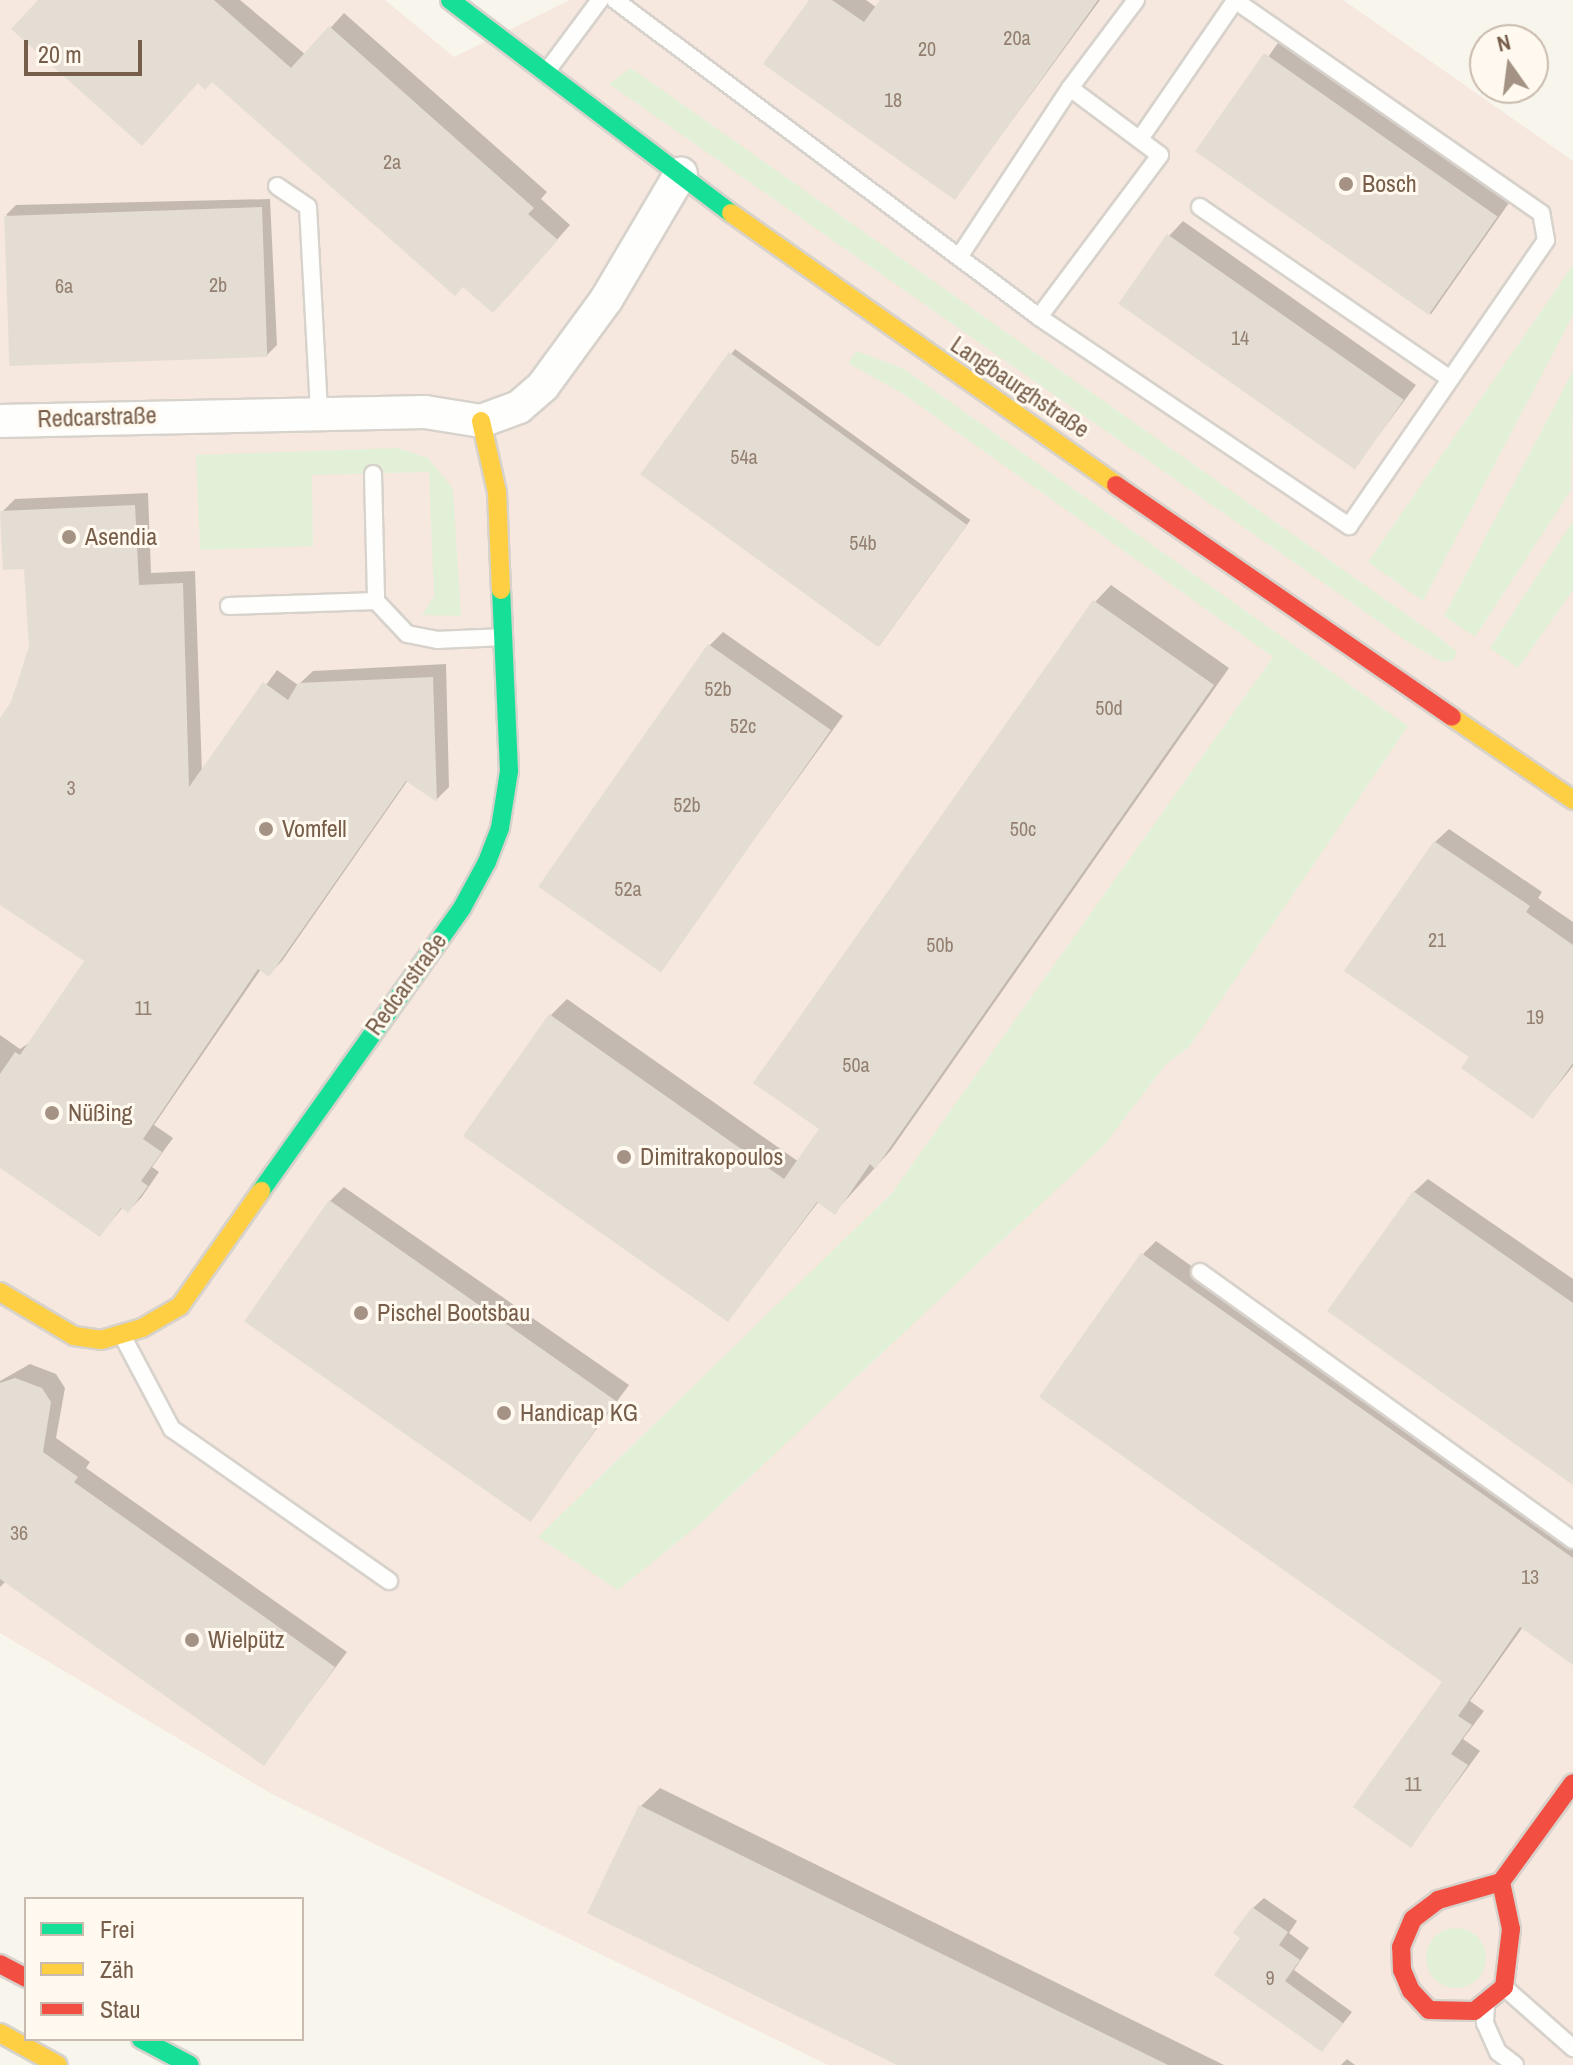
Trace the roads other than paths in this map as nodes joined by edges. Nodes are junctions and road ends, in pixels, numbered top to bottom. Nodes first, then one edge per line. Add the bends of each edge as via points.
1 (450, 0) edge
2 (600, 0) edge
3 (615, 0) edge
4 (1136, 0) edge
5 (1235, 0) edge
6 (546, 72) junction
7 (1070, 88) junction
8 (1140, 139) junction
9 (681, 173) junction
10 (277, 186) dead end
11 (1200, 207) dead end
12 (959, 257) junction
13 (1039, 317) junction
14 (1450, 379) junction
15 (319, 412) junction
16 (0, 421) edge
17 (481, 421) junction
18 (373, 474) dead end
19 (376, 601) junction
20 (229, 606) dead end
21 (504, 637) junction
22 (1573, 800) edge
23 (1200, 1272) dead end
24 (0, 1292) edge
25 (122, 1335) junction
26 (1573, 1540) edge
27 (389, 1581) dead end
28 (1573, 1783) edge
29 (1501, 1882) junction
30 (0, 1964) edge
31 (24, 1977) edge
32 (1504, 1987) junction
33 (1486, 2006) junction
34 (0, 2033) edge
35 (1570, 2040) edge
36 (145, 2041) edge
37 (58, 2065) edge
38 (190, 2065) edge
39 (1515, 2065) edge

1 - 6 main road, Langbaurghstraße
2 - 6 lane
3 - 12 lane
4 - 7 lane
5 - 8 lane
5 - 14 lane via 1541,213 1546,240
6 - 9 main road, Langbaurghstraße
7 - 8 lane
7 - 12 lane
8 - 13 lane via 1160,155
9 - 17 street, Redcarstraße via 606,300 543,386 519,407
9 - 22 main road, Langbaurghstraße via 825,284
10 - 15 lane via 308,207
11 - 14 lane
12 - 13 lane
13 - 14 lane via 1349,526
15 - 16 street, Redcarstraße
15 - 17 street, Redcarstraße via 425,412
17 - 21 main road, Redcarstraße via 497,492
18 - 19 lane
19 - 20 lane
19 - 21 lane via 407,634 438,640
21 - 25 main road, Redcarstraße via 507,802 487,862 462,908 180,1306
23 - 26 lane
24 - 25 main road, Redcarstraße via 74,1336 101,1340
25 - 27 lane via 172,1429
28 - 29 main road
29 - 32 main road via 1511,1929
29 - 33 main road via 1438,1900 1413,1919 1401,1947 1411,1991 1429,2010 1474,2011
30 - 31 main road
32 - 33 main road
32 - 35 lane
33 - 39 lane via 1485,2023 1498,2052
34 - 37 main road
36 - 38 main road

